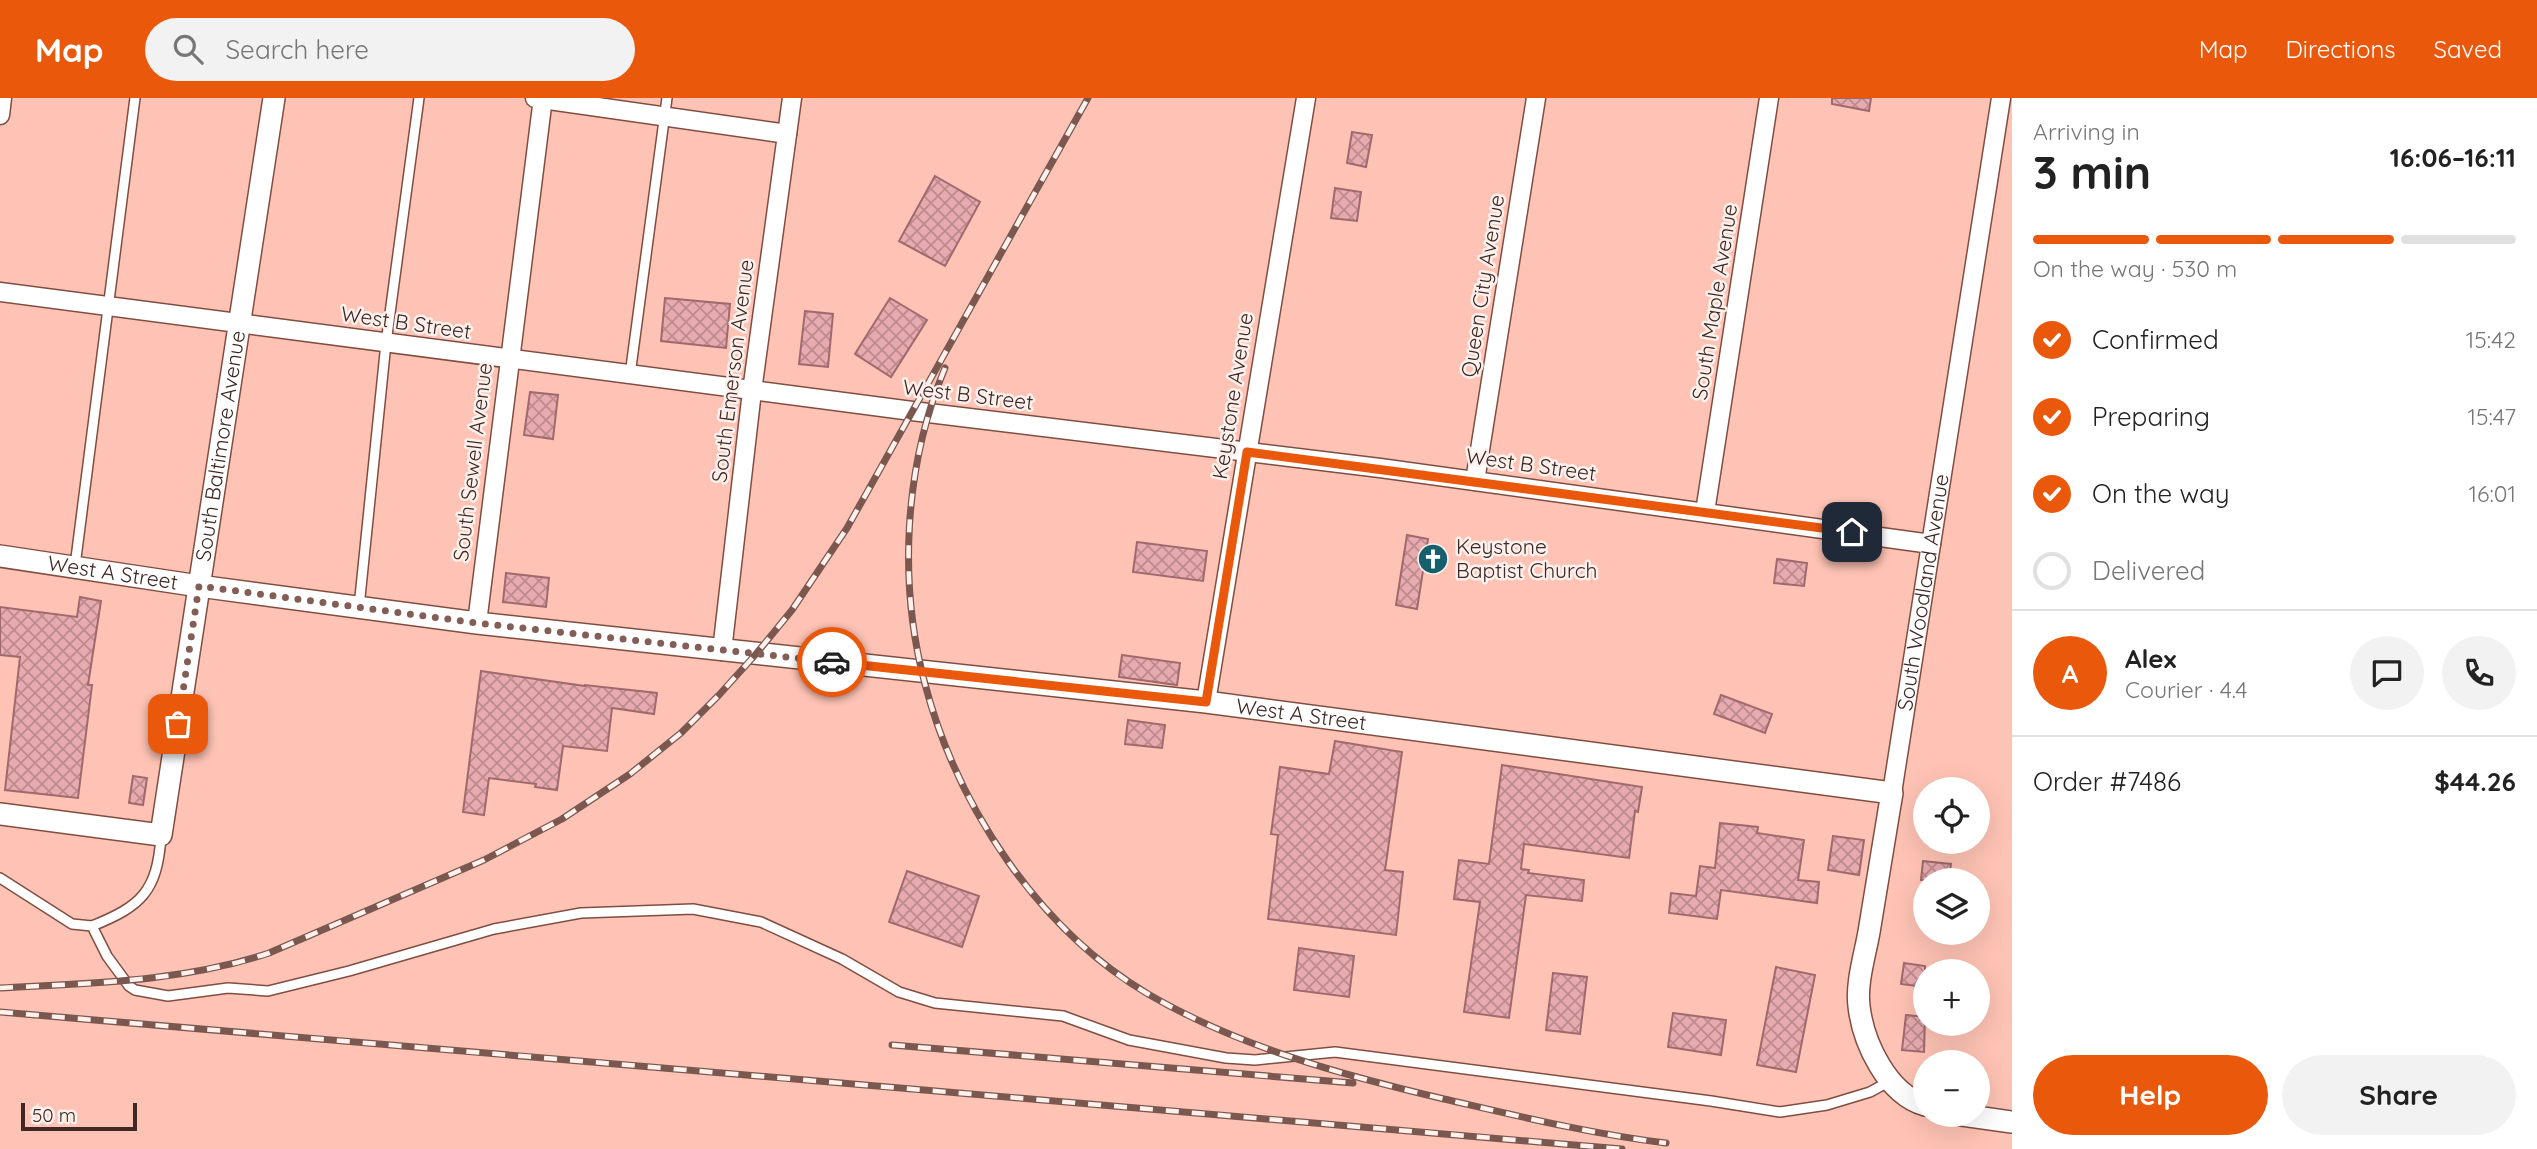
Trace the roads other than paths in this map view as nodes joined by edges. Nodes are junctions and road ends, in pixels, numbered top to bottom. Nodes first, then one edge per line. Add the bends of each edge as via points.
1 (2, 98) edge
2 (135, 98) edge
3 (274, 98) edge
4 (419, 98) edge
5 (540, 98) edge
6 (667, 98) edge
7 (792, 98) edge
8 (1306, 98) edge
9 (1536, 98) edge
10 (1769, 98) edge
11 (2001, 98) edge
12 (0, 114) edge
13 (664, 116) junction
14 (787, 134) junction
15 (0, 292) edge
16 (107, 306) junction
17 (239, 323) junction
18 (386, 344) junction
19 (508, 359) junction
20 (630, 375) junction
21 (752, 391) junction
22 (1247, 452) junction
23 (1475, 481) junction
24 (1706, 512) junction
25 (1931, 544) junction
26 (0, 556) edge
27 (75, 566) junction
28 (199, 586) junction
29 (359, 607) junction
30 (477, 623) junction
31 (722, 651) junction
32 (1206, 702) junction
33 (1892, 793) junction
34 (0, 814) edge
35 (161, 835) junction
36 (0, 878) edge
37 (92, 926) junction
38 (1891, 1080) junction
39 (1913, 1097) edge
40 (1990, 1119) edge
41 (2012, 1122) edge

1 - 12 street
2 - 16 lane
3 - 17 street, South Baltimore Avenue
4 - 18 lane
5 - 13 street
5 - 19 street, South Sewell Avenue
6 - 13 lane
7 - 14 street, South Emerson Avenue
8 - 22 street, Keystone Avenue
9 - 23 street, Queen City Avenue
10 - 24 street, South Maple Avenue
11 - 25 street, South Woodland Avenue
13 - 14 street
13 - 20 lane
14 - 21 street, South Emerson Avenue
15 - 16 street, West B Street
16 - 17 street, West B Street
16 - 27 lane
17 - 18 street, West B Street
17 - 28 street, South Baltimore Avenue
18 - 19 street, West B Street
18 - 29 lane
19 - 20 street, West B Street
19 - 30 street, South Sewell Avenue
20 - 21 street, West B Street
21 - 22 street, West B Street
21 - 31 street, South Emerson Avenue
22 - 23 street, West B Street
22 - 32 street, Keystone Avenue
23 - 24 street, West B Street
24 - 25 street, West B Street
25 - 33 street, South Woodland Avenue
26 - 27 street, West A Street
27 - 28 street, West A Street
28 - 29 street, West A Street
28 - 35 street, South Baltimore Avenue
29 - 30 street, West A Street
30 - 31 street, West A Street
31 - 32 street, West A Street
32 - 33 street, West A Street
33 - 38 street, South Woodland Avenue via 1859,1005 1868,1042 1879,1067
34 - 35 street
35 - 37 lane via 153,882 140,901
36 - 37 lane via 72,924
37 - 38 lane via 129,986 169,996 228,988 268,991 494,929 582,913 693,909 761,922 842,958 899,992 935,1003 1063,1016 1129,1040 1226,1058 1255,1060 1335,1052 1780,1112 1827,1105 1870,1092
38 - 39 street, South Woodland Avenue
40 - 41 street

